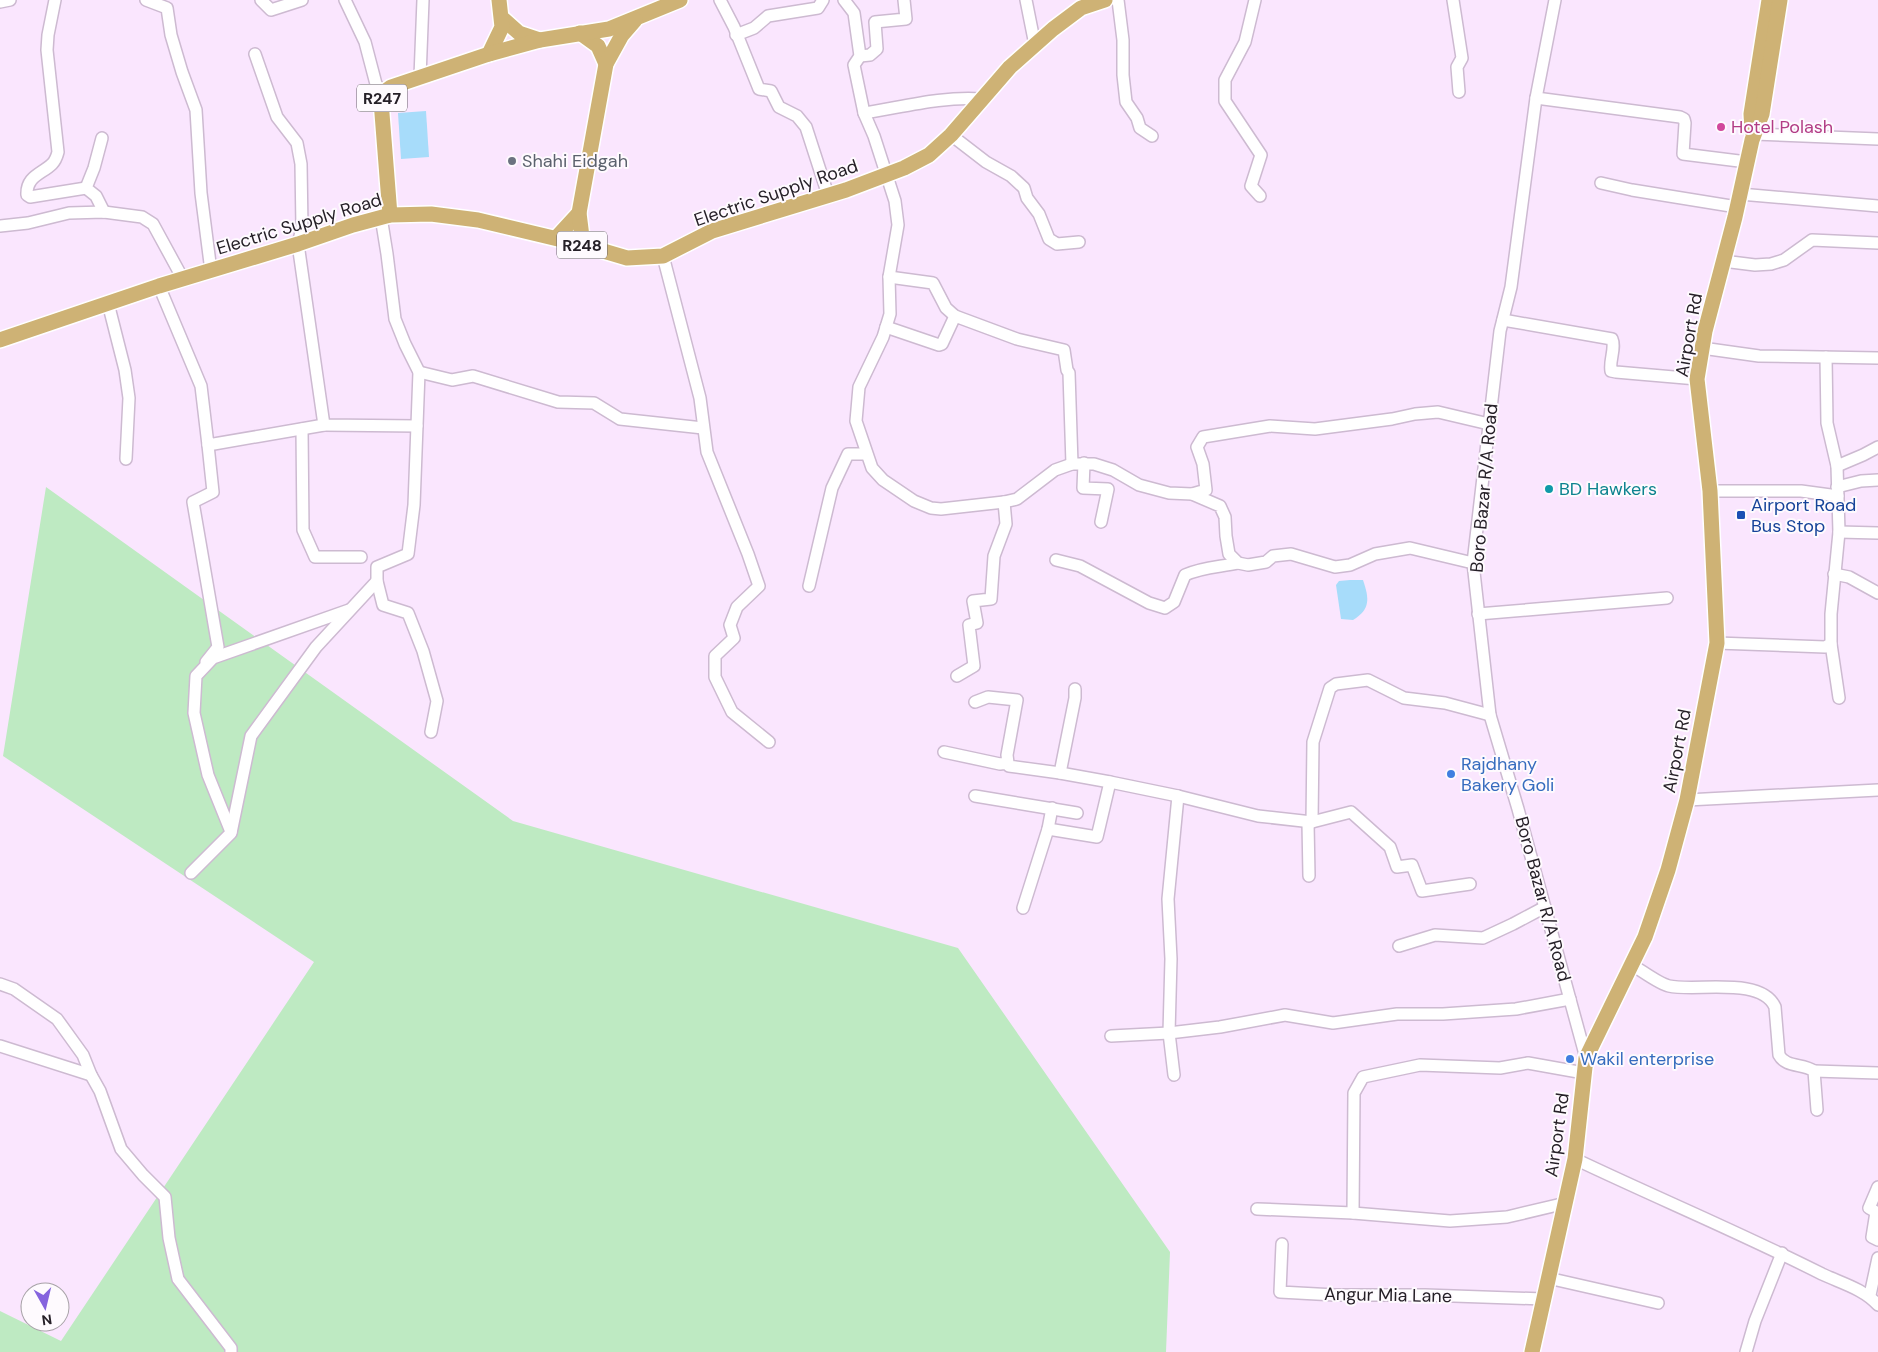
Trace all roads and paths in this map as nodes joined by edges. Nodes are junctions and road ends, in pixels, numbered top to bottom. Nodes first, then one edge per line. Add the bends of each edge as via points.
1 (10, 0) edge
2 (55, 0) edge
3 (146, 0) edge
4 (261, 0) edge
5 (302, 0) edge
6 (345, 0) edge
7 (423, 0) edge
8 (499, 0) edge
9 (680, 0) edge
10 (720, 0) edge
11 (823, 0) edge
12 (844, 0) edge
13 (904, 0) edge
14 (1026, 0) edge
15 (1105, 0) edge
16 (1118, 0) edge
17 (1255, 0) edge
18 (1453, 0) edge
19 (1555, 0) edge
20 (1769, 0) edge
21 (1780, 0) edge
22 (0, 2) edge
23 (502, 18) junction
24 (636, 19) junction
25 (580, 33) junction
26 (736, 35) junction
27 (540, 40) junction
28 (1035, 45) junction
29 (255, 54) dead end
30 (489, 54) junction
31 (860, 56) junction
32 (606, 64) junction
33 (420, 77) junction
34 (1459, 92) dead end
35 (383, 93) junction
36 (1536, 98) junction
37 (982, 99) junction
38 (864, 113) junction
39 (950, 135) junction
40 (1152, 136) dead end
41 (1754, 137) junction
42 (102, 138) dead end
43 (1878, 139) edge
44 (1747, 162) junction
45 (887, 174) junction
46 (1601, 183) dead end
47 (86, 188) junction
48 (828, 195) junction
49 (1260, 196) dead end
50 (1739, 200) junction
51 (1878, 206) edge
52 (104, 212) junction
53 (579, 213) junction
54 (385, 216) junction
55 (0, 226) edge
56 (556, 238) junction
57 (1079, 242) dead end
58 (1878, 243) edge
59 (298, 244) junction
60 (583, 245) junction
61 (663, 256) junction
62 (1724, 261) junction
63 (210, 271) junction
64 (889, 277) junction
65 (183, 279) junction
66 (159, 286) junction
67 (108, 303) junction
68 (956, 316) junction
69 (1503, 320) junction
70 (886, 326) junction
71 (0, 340) edge
72 (1702, 348) junction
73 (1826, 357) junction
74 (1878, 358) edge
75 (419, 372) junction
76 (1697, 379) junction
77 (1490, 424) junction
78 (324, 425) junction
79 (417, 426) junction
80 (703, 428) junction
81 (302, 429) junction
82 (208, 445) junction
83 (1878, 447) edge
84 (866, 454) junction
85 (126, 459) dead end
86 (1084, 463) junction
87 (1072, 464) junction
88 (1837, 466) junction
89 (1878, 480) edge
90 (1710, 491) junction
91 (1837, 492) junction
92 (1192, 494) junction
93 (1004, 502) junction
94 (1101, 522) dead end
95 (1839, 532) junction
96 (1878, 533) edge
97 (361, 557) dead end
98 (1056, 560) dead end
99 (1238, 563) junction
100 (1473, 563) junction
101 (1834, 574) junction
102 (377, 581) junction
103 (809, 586) dead end
104 (1878, 593) edge
105 (1668, 598) dead end
106 (351, 609) junction
107 (1478, 614) junction
108 (1717, 643) junction
109 (1831, 644) junction
110 (196, 676) junction
111 (957, 676) dead end
112 (1075, 688) dead end
113 (1839, 698) dead end
114 (975, 702) dead end
115 (1490, 715) junction
116 (431, 732) dead end
117 (769, 742) dead end
118 (944, 752) dead end
119 (1008, 763) junction
120 (1060, 773) junction
121 (1110, 782) junction
122 (1878, 790) edge
123 (975, 796) dead end
124 (1178, 796) junction
125 (1688, 800) junction
126 (1052, 808) junction
127 (1077, 813) dead end
128 (1310, 823) junction
129 (1048, 829) junction
130 (231, 833) junction
131 (191, 872) dead end
132 (1308, 876) dead end
133 (1470, 884) dead end
134 (1545, 907) junction
135 (1023, 908) dead end
136 (1399, 946) dead end
137 (1632, 965) junction
138 (0, 984) edge
139 (1570, 999) junction
140 (1169, 1033) junction
141 (1111, 1036) dead end
142 (0, 1046) edge
143 (1585, 1065) junction
144 (1814, 1071) junction
145 (1878, 1073) edge
146 (91, 1075) junction
147 (1174, 1075) dead end
148 (1816, 1110) dead end
149 (1575, 1159) junction
150 (1878, 1187) edge
151 (1566, 1203) junction
152 (1257, 1209) dead end
153 (1877, 1212) edge
154 (1354, 1213) junction
155 (1878, 1240) edge
156 (1282, 1244) dead end
157 (1782, 1254) junction
158 (1878, 1258) edge
159 (1548, 1278) junction
160 (1870, 1295) junction
161 (1543, 1299) junction
162 (1658, 1303) dead end
163 (1878, 1305) edge
164 (231, 1352) edge
165 (1532, 1352) edge
166 (1746, 1352) edge

1 - 22 street
2 - 47 street via 48,50 58,152 52,164 29,182 27,194 30,197
3 - 63 street via 167,8 171,35 196,110
4 - 5 street via 272,10
6 - 35 street via 365,42 376,84
7 - 33 street
8 - 23 main road
9 - 24 main road
10 - 26 street
11 - 26 street via 818,8 768,16 754,28
12 - 31 street via 854,13
13 - 31 street via 906,19 875,22 877,49 870,55
14 - 28 street
15 - 28 main road, Electric Supply Road / R248 via 1081,8
16 - 40 street via 1126,102 1140,128
17 - 49 street via 1245,42 1225,80 1225,101 1261,155 1251,186
18 - 34 street via 1462,58 1457,67
19 - 36 street, Boro Bazar R/A Road
20 - 41 main road, Airport Rd via 1752,114
21 - 41 main road, Airport Rd via 1762,114
23 - 27 main road via 519,32
23 - 30 main road via 500,33
24 - 25 main road via 609,29
24 - 32 main road via 622,35
25 - 27 main road
25 - 32 main road via 598,46
26 - 48 street via 759,89 770,90 780,107 797,116 806,127
27 - 30 main road
28 - 37 main road, Electric Supply Road / R248
29 - 59 street via 277,117 297,143 301,164 302,228
30 - 33 main road, R247
31 - 38 street via 854,65
32 - 53 main road
33 - 35 main road, R247
35 - 54 main road, R247
36 - 44 street via 1680,117 1685,123 1683,154
36 - 69 street, Boro Bazar R/A Road via 1511,287
37 - 38 street via 961,97
37 - 39 main road, Electric Supply Road / R248
38 - 45 street
39 - 45 main road, Electric Supply Road / R248 via 929,155
39 - 57 street via 1024,188 1049,239 1057,244
41 - 43 street
41 - 44 main road, Airport Rd
42 - 47 street
44 - 50 main road, Airport Rd
45 - 48 main road, Electric Supply Road / R248
45 - 64 street via 898,225
46 - 50 street via 1632,190
47 - 52 street via 96,196
48 - 61 main road, Electric Supply Road / R248 via 712,231
50 - 51 street
50 - 62 main road, Airport Rd
52 - 55 street via 69,213
52 - 65 street via 142,217 153,224
53 - 56 main road
53 - 60 main road
54 - 56 main road, Electric Supply Road / R248 via 431,214 478,220
54 - 59 main road, Electric Supply Road / R248
54 - 75 street via 395,319
56 - 60 main road, Electric Supply Road / R248
58 - 62 street via 1812,240 1784,260 1771,264
59 - 63 main road, Electric Supply Road / R248
59 - 78 street
60 - 61 main road, Electric Supply Road / R248 via 628,258
61 - 80 street via 700,398
62 - 72 main road, Airport Rd
63 - 65 main road, Electric Supply Road / R248
64 - 68 street via 933,283 946,308
64 - 70 street via 890,314
65 - 66 main road, Electric Supply Road / R248
66 - 67 main road, Electric Supply Road / R248
66 - 82 street via 201,386
67 - 71 main road, Electric Supply Road / R248
67 - 85 street via 129,398
68 - 70 street via 942,344 938,345
68 - 87 street via 1017,339 1064,350 1069,373
69 - 76 street via 1612,338 1610,366 1616,372
69 - 77 street, Boro Bazar R/A Road
70 - 84 street via 859,387 856,421
72 - 73 street via 1759,356
72 - 76 main road, Airport Rd
73 - 74 street
73 - 88 street via 1827,423
75 - 79 street
75 - 80 street via 452,380 473,376 558,402 594,403 620,419
76 - 90 main road, Airport Rd
77 - 92 street via 1438,412 1315,429 1270,426 1203,437 1197,447 1206,490
77 - 100 street, Boro Bazar R/A Road
78 - 79 street
78 - 81 street
79 - 102 street via 414,505 408,554 377,568
80 - 117 street via 707,452 759,586 737,607 730,625 734,638 715,656 715,676 732,712
81 - 82 street
81 - 97 street via 303,530 315,557
82 - 110 street via 213,492 193,502 218,647
83 - 88 street
84 - 93 street via 872,468 883,480 931,508
84 - 103 street via 848,454 832,488
86 - 87 street
86 - 92 street via 1113,470 1139,485 1170,494
86 - 94 street via 1084,488 1108,489
87 - 93 street via 1055,470 1017,499
88 - 91 street
89 - 91 street via 1861,481
90 - 91 street
90 - 108 main road, Airport Rd
91 - 95 street
92 - 99 street via 1220,506 1225,517 1229,554
93 - 111 street via 1006,524 994,556 991,598 974,600 976,623 969,625 974,666
95 - 96 street
95 - 101 street
98 - 99 street via 1080,566 1149,603 1165,608 1174,602 1185,575 1197,569
99 - 100 street via 1266,562 1273,556 1291,554 1335,567 1350,565 1375,554 1410,548
100 - 107 street, Boro Bazar R/A Road
101 - 104 street via 1849,577
101 - 109 street
102 - 106 street
102 - 116 street via 383,605 408,613 423,651 437,701
105 - 107 street
106 - 110 street via 213,658
106 - 130 street via 316,647 251,736
107 - 115 street, Boro Bazar R/A Road
108 - 109 street via 1825,647
108 - 125 main road, Airport Rd
109 - 113 street
110 - 130 street via 194,713 208,775
112 - 120 street
114 - 119 street via 988,697 1017,700
115 - 128 street via 1445,703 1404,698 1368,680 1336,684 1330,688 1313,742
115 - 134 street, Boro Bazar R/A Road
118 - 119 street
119 - 120 street via 1009,766
120 - 121 street
121 - 124 street
121 - 129 street via 1097,837
122 - 125 street
123 - 126 street
124 - 128 street via 1258,816
124 - 140 street via 1168,899 1171,959
125 - 137 main road, Airport Rd via 1668,870
126 - 127 street
126 - 129 street
128 - 132 street
128 - 133 street via 1351,812 1390,847 1397,867 1412,866 1422,891
129 - 135 street
130 - 131 street
134 - 136 street via 1483,938 1436,935
134 - 139 street, Boro Bazar R/A Road
137 - 143 main road, Airport Rd
137 - 144 street via 1668,986 1724,987 1755,991 1765,996 1775,1007 1782,1060 1808,1066
138 - 146 street via 14,989 57,1019 83,1055
139 - 140 street via 1516,1009 1397,1014 1333,1024 1285,1015
139 - 143 street, Boro Bazar R/A Road
140 - 141 street
140 - 147 street
142 - 146 street
143 - 149 main road, Airport Rd
143 - 154 street via 1528,1063 1500,1068 1420,1065 1363,1076 1354,1093
144 - 145 street
144 - 148 street
146 - 164 street via 121,1149 164,1197 178,1279
149 - 151 main road, Airport Rd
149 - 157 street
150 - 153 street via 1869,1208
151 - 154 street via 1507,1217 1450,1221
151 - 159 main road, Airport Rd
152 - 154 street
153 - 155 street via 1872,1238
156 - 161 street, Angur Mia Lane via 1280,1292
157 - 160 street
157 - 166 street
158 - 160 street
159 - 161 main road, Airport Rd
159 - 162 street
160 - 163 street
161 - 165 main road, Airport Rd

